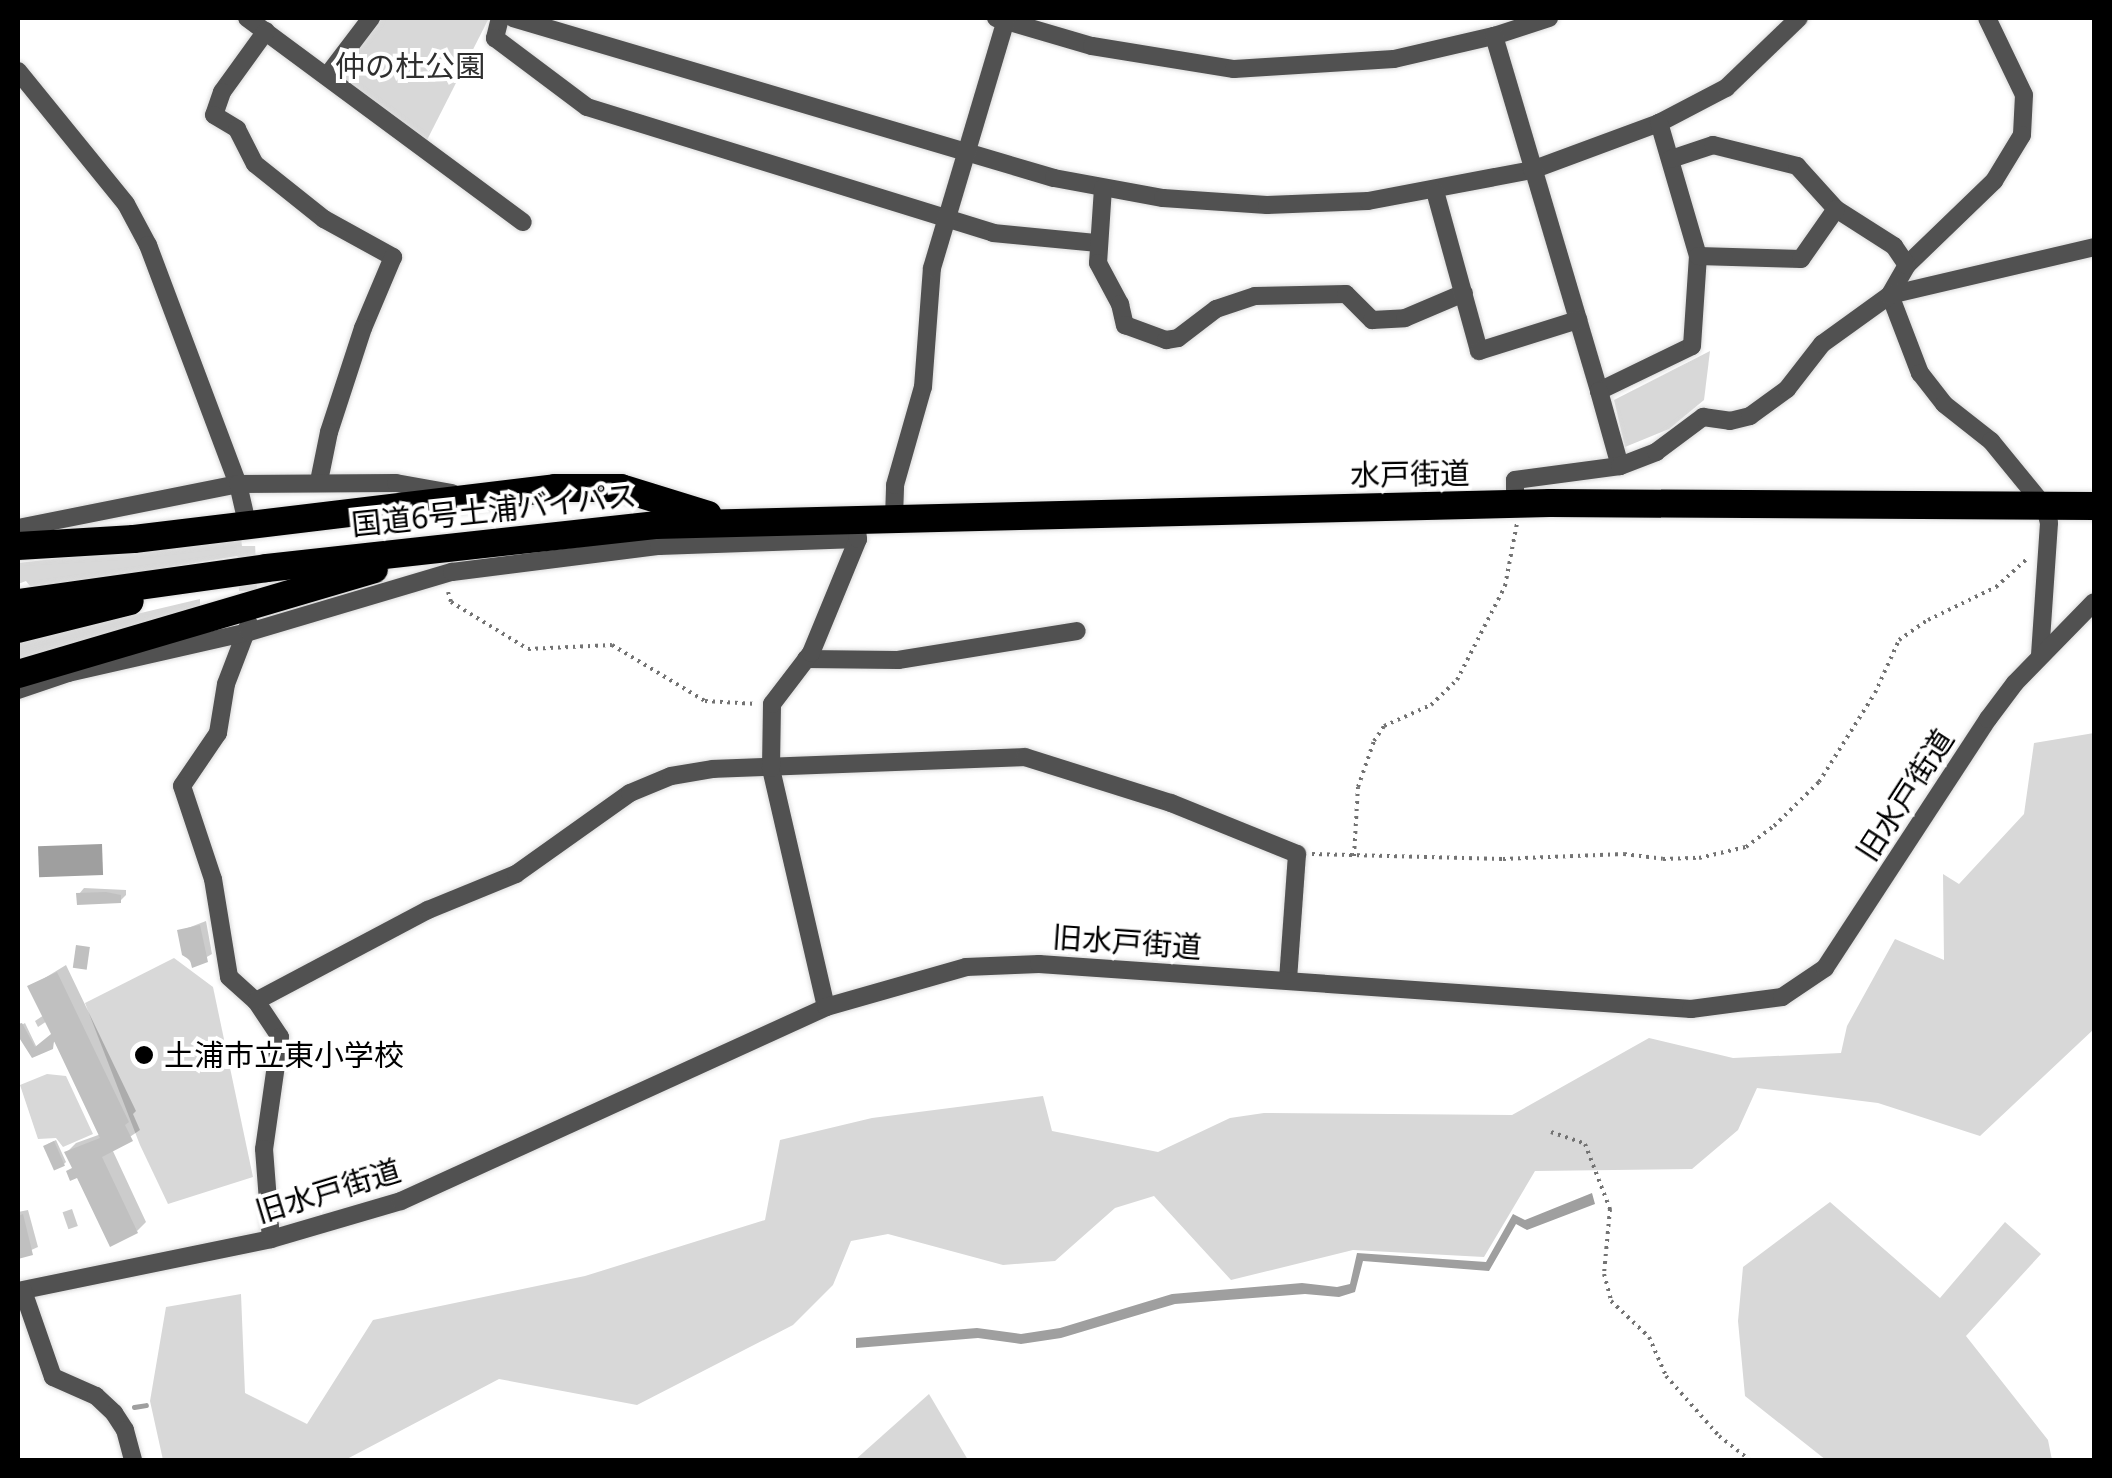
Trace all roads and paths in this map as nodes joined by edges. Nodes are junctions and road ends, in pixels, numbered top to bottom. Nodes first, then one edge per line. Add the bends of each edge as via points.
1 (247, 18) edge
2 (371, 18) edge
3 (500, 18) edge
4 (513, 18) edge
5 (1550, 18) edge
6 (1799, 18) edge
7 (1987, 18) edge
8 (1001, 19) edge
9 (266, 31) junction
10 (1494, 36) junction
11 (18, 71) edge
12 (327, 76) junction
13 (1659, 124) junction
14 (966, 153) junction
15 (1670, 159) junction
16 (1532, 170) junction
17 (1102, 188) junction
18 (1436, 191) junction
19 (1836, 209) junction
20 (946, 217) junction
21 (523, 222) dead end
22 (1096, 243) junction
23 (2094, 248) edge
24 (1698, 256) junction
25 (1907, 265) junction
26 (1464, 293) junction
27 (1890, 295) junction
28 (1578, 320) junction
29 (1599, 391) junction
30 (1620, 466) junction
31 (319, 482) junction
32 (238, 484) junction
33 (471, 496) junction
34 (1515, 504) junction
35 (2094, 506) edge
36 (244, 514) tunnel mouth
37 (894, 518) junction
38 (2047, 520) junction
39 (728, 522) junction
40 (18, 528) edge
41 (857, 529) junction
42 (18, 546) edge
43 (452, 546) junction
44 (267, 568) junction
45 (443, 575) junction
46 (2094, 602) edge
47 (18, 603) edge
48 (249, 623) junction
49 (18, 629) edge
50 (1077, 631) dead end
51 (2040, 656) junction
52 (806, 659) junction
53 (18, 674) edge
54 (18, 690) edge
55 (772, 704) junction
56 (770, 768) junction
57 (1298, 854) junction
58 (1354, 856) junction
59 (1288, 980) junction
60 (256, 1001) junction
61 (826, 1007) junction
62 (1551, 1132) dead end
63 (272, 1239) junction
64 (20, 1291) edge
65 (133, 1460) edge
66 (1750, 1460) edge

1 - 9 street
2 - 12 street
3 - 20 street via 495,38 588,107
4 - 14 street
5 - 10 street
6 - 13 street via 1726,88
7 - 25 street via 2024,95 2022,135 1994,181
8 - 10 street via 1092,46 1234,68 1394,59
8 - 14 street
9 - 12 street
9 - 31 street via 222,92 214,115 237,129 255,164 310,208 393,257 335,415
10 - 16 street
11 - 32 street via 126,204 148,245
12 - 21 street
13 - 15 street
13 - 16 street
14 - 17 street
14 - 20 street
15 - 19 street via 1713,146 1796,166
15 - 24 street
16 - 18 street
16 - 28 street
17 - 18 street via 1267,205
17 - 22 street
18 - 26 street
19 - 24 street via 1801,259
19 - 25 street via 1894,246
20 - 22 street via 993,232
20 - 37 street via 932,268 920,404 895,486
22 - 26 street via 1125,325 1166,340 1216,308 1255,296 1346,294 1372,320 1405,318
23 - 27 street
24 - 29 street via 1692,346
25 - 27 street
26 - 28 street via 1479,351
27 - 30 street via 1822,344 1787,390 1750,416 1702,418 1656,452
27 - 38 street via 1920,373 1944,404 1991,442
28 - 29 street
29 - 30 street
30 - 34 street via 1514,480
31 - 32 street
31 - 33 street via 396,483
32 - 36 street
32 - 40 street
33 - 39 highway via 621,488
33 - 42 highway via 134,540
34 - 37 highway, 水戸街道
34 - 38 highway, 水戸街道
34 - 58 path via 1504,586 1457,680 1431,706 1384,726 1374,741 1358,787
35 - 38 highway, 水戸街道
37 - 41 highway, 水戸街道
38 - 51 street
38 - 58 path via 2034,553 1996,586 1899,640 1818,782 1746,848 1698,858
39 - 41 highway, 水戸街道
39 - 43 highway, 国道6号土浦バイパス
41 - 45 street
41 - 52 street
43 - 44 highway, 国道6号土浦バイパス
43 - 53 highway
44 - 47 highway, 国道6号土浦バイパス
44 - 49 highway, 国道6号土浦バイパス
45 - 48 street
45 - 55 path via 451,602 528,649 612,645 705,701
46 - 51 street, 旧水戸街道
48 - 54 street
48 - 60 street via 231,666 218,734 182,786 212,879 230,977
50 - 52 street via 898,660
51 - 59 street, 旧水戸街道 via 1951,771 1825,968 1782,997 1691,1009
52 - 55 street
55 - 56 street
56 - 57 street via 1026,757 1171,802
56 - 60 street via 671,776 630,793 516,874 428,910
56 - 61 street
57 - 58 path
57 - 59 street
59 - 61 street, 旧水戸街道 via 1039,964 966,967
60 - 63 street via 280,1038 264,1149
61 - 63 street, 旧水戸街道 via 401,1201
62 - 66 path via 1585,1144 1610,1209 1604,1274 1611,1301 1649,1337 1666,1376
63 - 64 street, 旧水戸街道
64 - 65 street via 53,1377 114,1412

